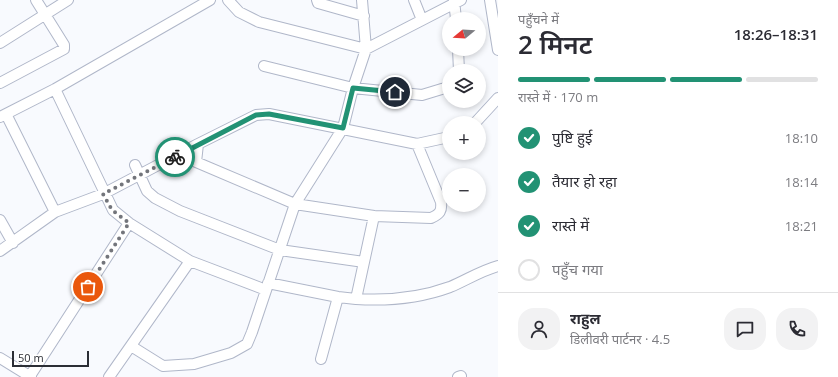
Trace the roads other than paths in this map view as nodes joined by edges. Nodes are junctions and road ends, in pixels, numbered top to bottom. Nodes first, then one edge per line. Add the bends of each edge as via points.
1 (36, 0) edge
2 (68, 0) edge
3 (210, 0) edge
4 (228, 0) edge
5 (317, 0) edge
6 (362, 0) edge
7 (414, 0) edge
8 (490, 0) edge
9 (457, 1) edge
10 (456, 12) edge
11 (46, 14) junction
12 (364, 16) junction
13 (422, 20) junction
14 (0, 43) edge
15 (366, 49) junction
16 (498, 50) edge
17 (264, 66) dead end
18 (0, 83) edge
19 (353, 88) junction
20 (55, 89) junction
21 (442, 89) edge
22 (498, 98) edge
23 (3, 115) edge
24 (481, 116) edge
25 (343, 128) junction
26 (442, 139) edge
27 (198, 144) junction
28 (417, 144) junction
29 (135, 165) dead end
30 (140, 176) junction
31 (103, 194) junction
32 (295, 204) junction
33 (56, 212) junction
34 (374, 216) junction
35 (0, 220) edge
36 (129, 223) junction
37 (12, 243) junction
38 (0, 250) edge
39 (280, 250) junction
40 (190, 261) junction
41 (364, 262) junction
42 (498, 266) edge
43 (267, 286) junction
44 (338, 297) junction
45 (356, 299) junction
46 (131, 346) junction
47 (0, 358) edge
48 (322, 359) dead end
49 (31, 377) edge
50 (109, 377) edge

1 - 11 street
2 - 11 street
3 - 20 street
4 - 15 street via 239,12 259,22
5 - 12 street via 318,3
6 - 12 street
7 - 13 street
8 - 16 street
9 - 10 street
9 - 13 street
11 - 14 street
11 - 18 street via 64,49
12 - 15 street
13 - 15 street
15 - 19 street
17 - 19 street
19 - 21 street via 422,96
19 - 25 street
20 - 23 street
20 - 31 street
22 - 24 street
23 - 33 street
25 - 27 street via 269,114 256,115
25 - 28 street
25 - 32 street
26 - 28 street
27 - 30 street
27 - 32 street via 196,162
28 - 34 street via 441,202 438,215 431,218
29 - 30 street
30 - 31 street
30 - 39 street via 147,191 166,204 215,226
31 - 33 street
31 - 36 street via 112,210
32 - 34 street
32 - 39 street
33 - 37 street
34 - 41 street
35 - 37 street
36 - 40 street
36 - 49 street
37 - 38 street
39 - 41 street
39 - 43 street
40 - 43 street
40 - 46 street
41 - 45 street
42 - 45 street via 451,286 420,295 380,301
43 - 44 street
43 - 46 street via 246,344 231,353 194,364 163,366
44 - 45 street
44 - 48 street
46 - 50 street
47 - 49 street

